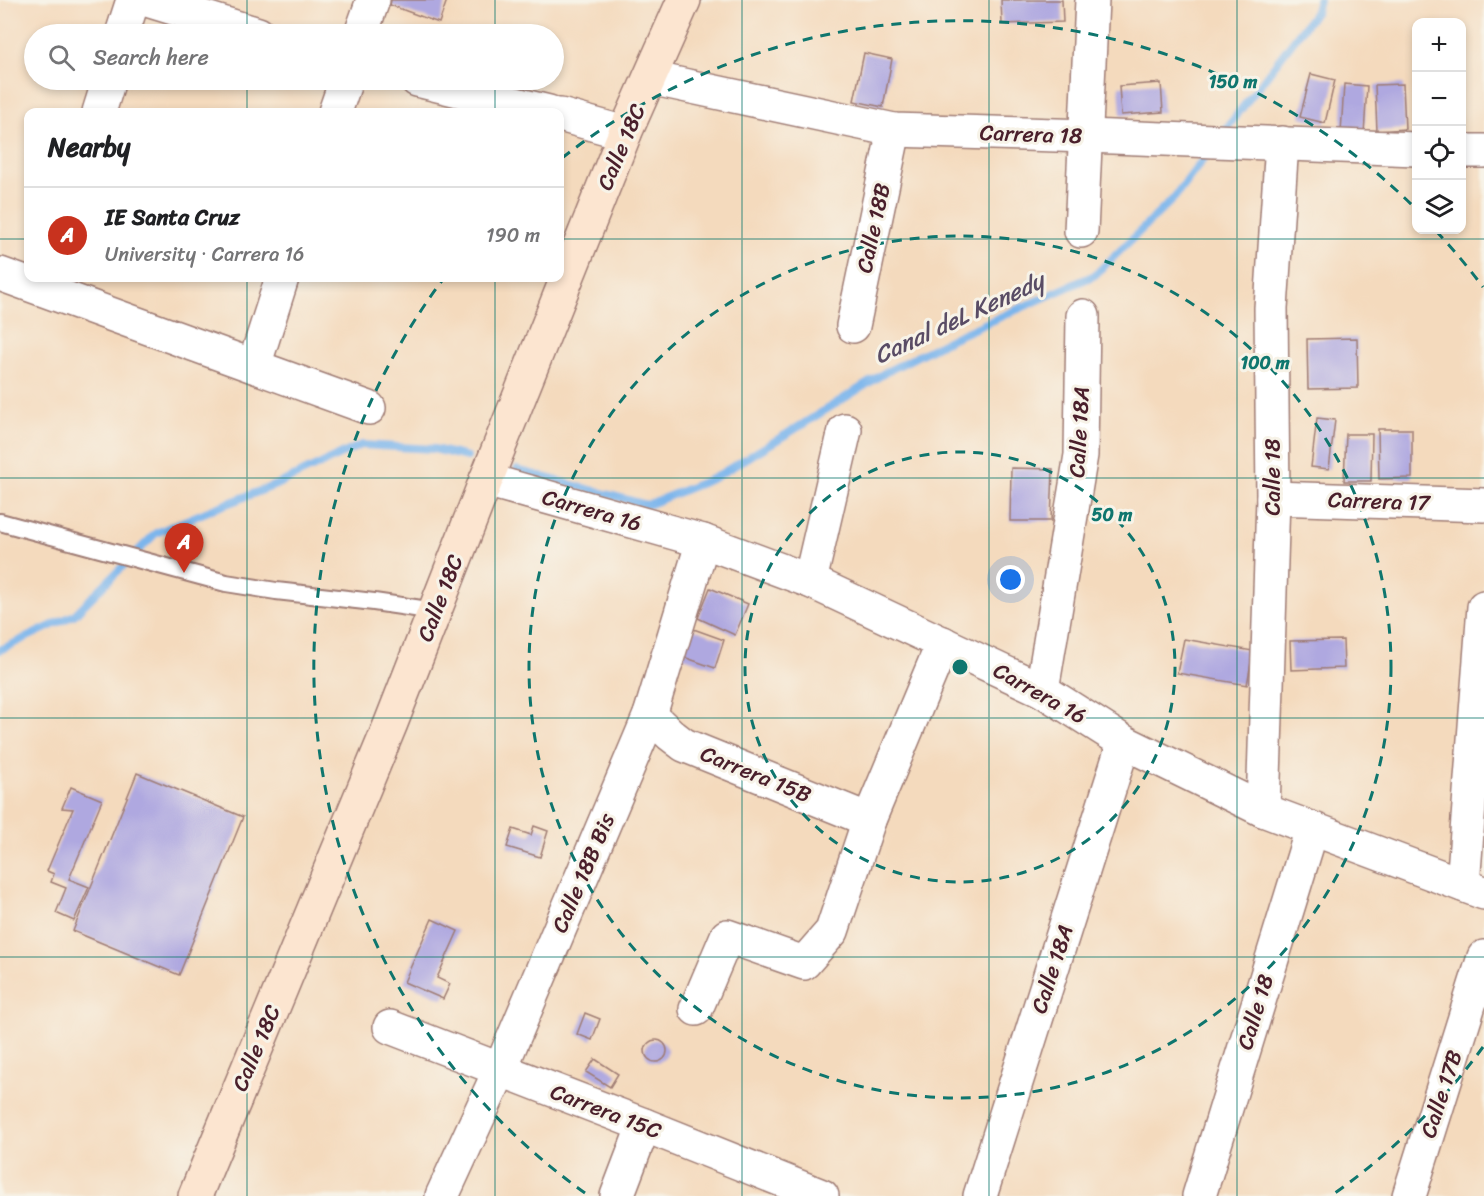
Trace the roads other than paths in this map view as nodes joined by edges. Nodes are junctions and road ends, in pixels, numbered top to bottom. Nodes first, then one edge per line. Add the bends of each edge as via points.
1 (133, 0) edge
2 (147, 0) edge
3 (373, 0) edge
4 (684, 0) edge
5 (1092, 0) edge
6 (125, 24) edge
7 (225, 24) edge
8 (365, 24) edge
9 (650, 78) junction
10 (106, 90) edge
11 (343, 90) edge
12 (458, 90) edge
13 (100, 108) edge
14 (337, 108) edge
15 (532, 108) edge
16 (564, 116) edge
17 (894, 130) junction
18 (625, 133) junction
19 (1086, 136) junction
20 (1282, 143) junction
21 (1412, 149) edge
22 (1466, 151) edge
23 (1484, 152) edge
24 (1081, 231) dead end
25 (0, 274) edge
26 (24, 279) edge
27 (281, 282) edge
28 (47, 284) edge
29 (1083, 316) dead end
30 (853, 326) dead end
31 (254, 366) junction
32 (369, 408) dead end
33 (845, 430) dead end
34 (486, 480) junction
35 (1273, 498) junction
36 (1484, 505) edge
37 (0, 522) edge
38 (703, 541) junction
39 (810, 581) junction
40 (1484, 607) edge
41 (435, 611) junction
42 (943, 643) junction
43 (1042, 690) junction
44 (650, 715) junction
45 (1124, 742) junction
46 (1263, 810) junction
47 (869, 820) junction
48 (1312, 829) junction
49 (1474, 889) edge
50 (1484, 957) edge
51 (696, 1009) dead end
52 (390, 1027) dead end
53 (500, 1070) junction
54 (644, 1125) junction
55 (195, 1196) edge
56 (442, 1196) edge
57 (617, 1196) edge
58 (822, 1196) edge
59 (980, 1196) edge
60 (1199, 1196) edge
61 (1408, 1196) edge

1 - 6 street
2 - 7 street
3 - 8 street
4 - 9 main road, Calle 18C
5 - 19 street
9 - 17 street, Carrera 18
9 - 18 main road, Calle 18C
10 - 13 street
11 - 14 street
12 - 15 street
16 - 18 street
17 - 19 street, Carrera 18
17 - 30 street, Calle 18B
18 - 34 main road, Calle 18C
19 - 20 street, Carrera 18
19 - 24 street
20 - 21 street, Carrera 18
20 - 35 street, Calle 18 via 1271,308
22 - 23 street
25 - 26 street
27 - 31 street
28 - 31 street
29 - 43 street, Calle 18A via 1081,455
31 - 32 street
33 - 39 street
34 - 38 street, Carrera 16
34 - 41 main road, Calle 18C
35 - 36 street, Carrera 17
35 - 46 street, Calle 18
37 - 41 lane via 226,584
38 - 39 street, Carrera 16
38 - 44 street, Calle 18B Bis
39 - 42 street, Carrera 16
40 - 49 street
41 - 55 main road, Calle 18C
42 - 43 street, Carrera 16
42 - 47 street
43 - 45 street, Carrera 16
44 - 47 street, Carrera 15B via 684,745
44 - 53 street, Calle 18B Bis
45 - 46 street, Carrera 16
45 - 59 street, Calle 18A
46 - 48 street, Carrera 16
47 - 51 street via 832,931 804,963 727,936
48 - 49 street, Carrera 16
48 - 60 street, Calle 18
50 - 61 street, Calle 17B
52 - 53 street, Carrera 15C
53 - 54 street, Carrera 15C
53 - 56 street, Calle 18B Bis
54 - 57 street
54 - 58 street, Carrera 15C

